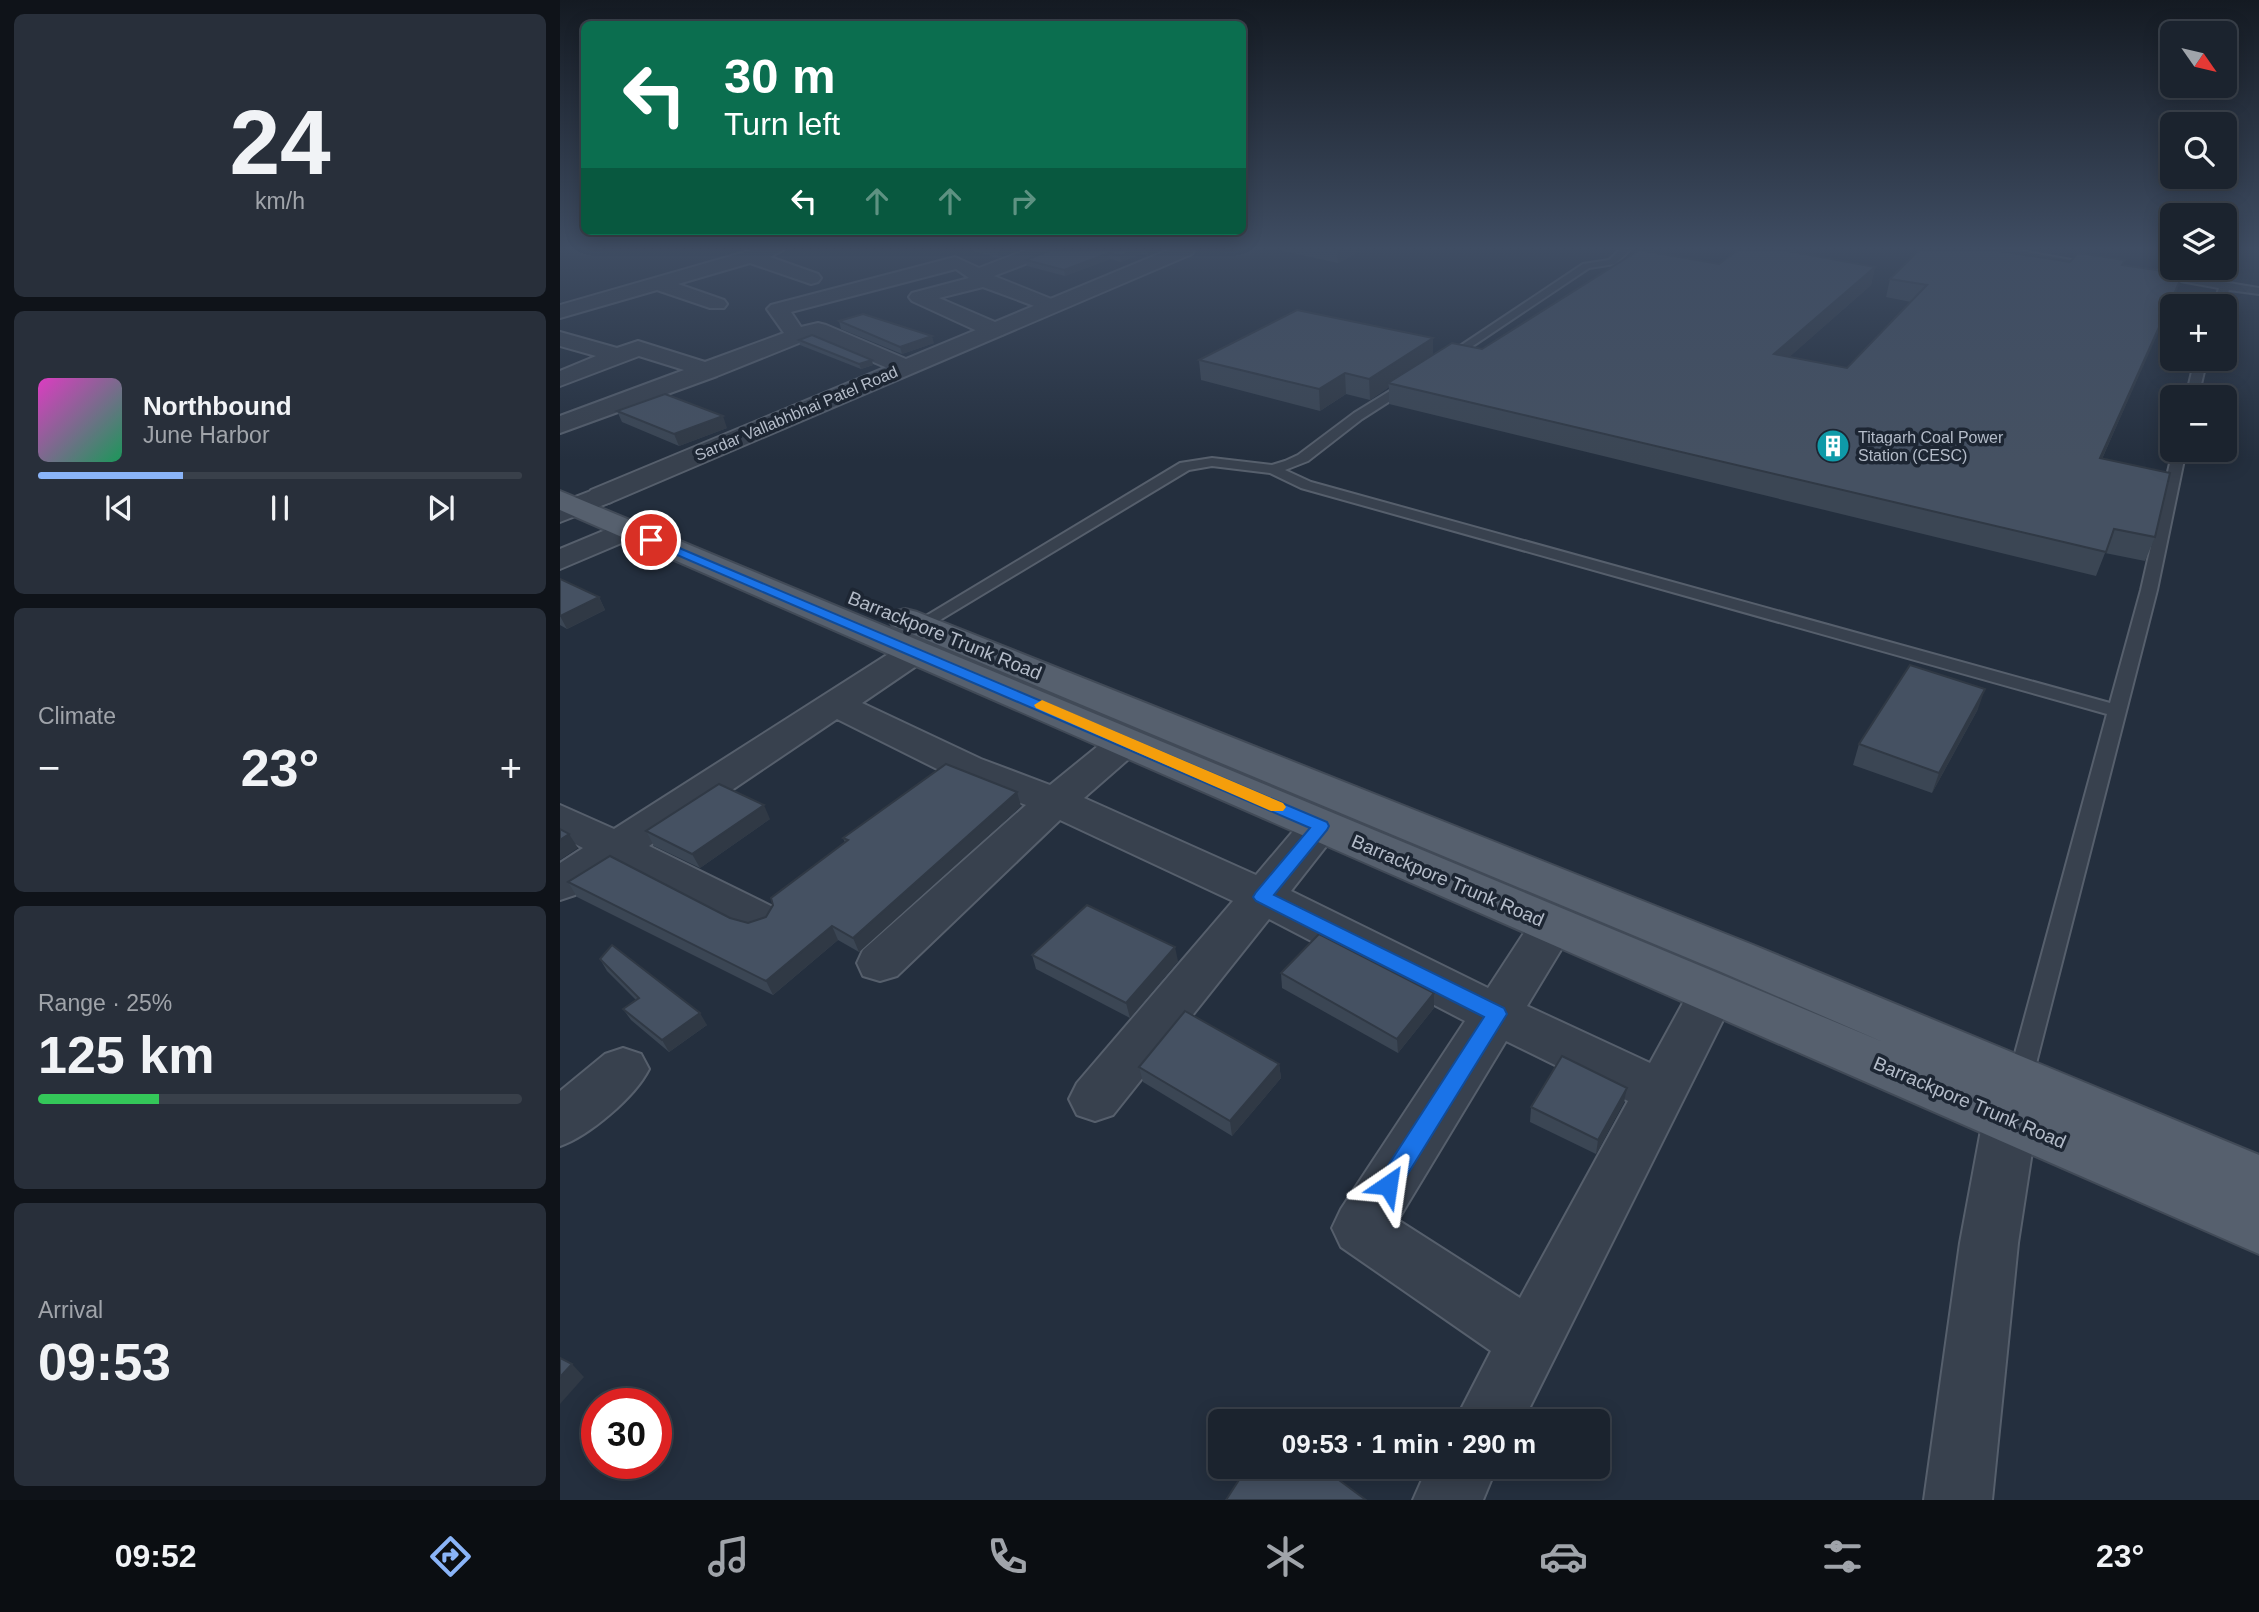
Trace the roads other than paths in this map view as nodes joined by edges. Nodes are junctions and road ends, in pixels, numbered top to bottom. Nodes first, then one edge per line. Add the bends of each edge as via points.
1 (792, 320) edge
2 (843, 320) edge
3 (971, 320) edge
4 (1018, 320) edge
5 (1505, 320) edge
6 (994, 330) junction
7 (808, 333) junction
8 (560, 339) edge
9 (616, 355) junction
10 (905, 367) junction
11 (709, 371) junction
12 (560, 379) edge
13 (560, 425) edge
14 (2177, 462) edge
15 (1273, 469) junction
16 (571, 499) edge
17 (627, 530) junction
18 (560, 560) edge
19 (917, 638) junction
20 (835, 704) junction
21 (2118, 711) junction
22 (1127, 741) junction
23 (1055, 801) junction
24 (560, 819) edge
25 (1321, 826) junction
26 (617, 846) junction
27 (560, 884) edge
28 (1262, 897) junction
29 (755, 918) edge
30 (1553, 925) junction
31 (880, 962) dead end
32 (1712, 993) junction
33 (1496, 1014) junction
34 (623, 1069) dead end
35 (1662, 1093) junction
36 (1095, 1099) dead end
37 (2015, 1099) junction
38 (560, 1123) edge
39 (2259, 1181) edge
40 (2259, 1227) edge
41 (1530, 1341) junction
42 (1494, 1409) edge
43 (1458, 1479) edge
44 (1447, 1500) edge
45 (1958, 1500) edge

1 - 7 street
2 - 7 street
3 - 6 street
4 - 6 street, Sardar Vallabhbhai Patel Road
5 - 15 lane via 1358,416 1303,458
6 - 10 street, Sardar Vallabhbhai Patel Road
7 - 10 street
7 - 11 street
8 - 9 street
9 - 11 street via 638,348
9 - 12 street
10 - 16 street, Sardar Vallabhbhai Patel Road
11 - 13 street
14 - 21 lane
15 - 19 lane via 1212,462 1185,466
15 - 21 lane via 1306,485
16 - 17 main road, Barrackpore Trunk Road
16 - 19 main road, Barrackpore Trunk Road
17 - 18 street
17 - 19 main road, Barrackpore Trunk Road
19 - 20 street
19 - 22 main road, Barrackpore Trunk Road
19 - 37 main road, Barrackpore Trunk Road via 1735,958
20 - 23 street via 967,768
20 - 26 street
21 - 37 lane
22 - 23 street
22 - 25 main road, Barrackpore Trunk Road
23 - 28 street
23 - 31 street
24 - 26 street
25 - 28 street
25 - 30 main road, Barrackpore Trunk Road
26 - 27 street
26 - 29 street
28 - 33 street
28 - 36 street
30 - 32 main road, Barrackpore Trunk Road
30 - 33 street
32 - 35 street
32 - 37 main road, Barrackpore Trunk Road
33 - 35 street
33 - 41 street via 1361,1228
34 - 38 street
35 - 41 street
37 - 39 main road, Barrackpore Trunk Road
37 - 40 main road, Barrackpore Trunk Road
37 - 45 street via 1989,1243
41 - 42 street
43 - 44 street

